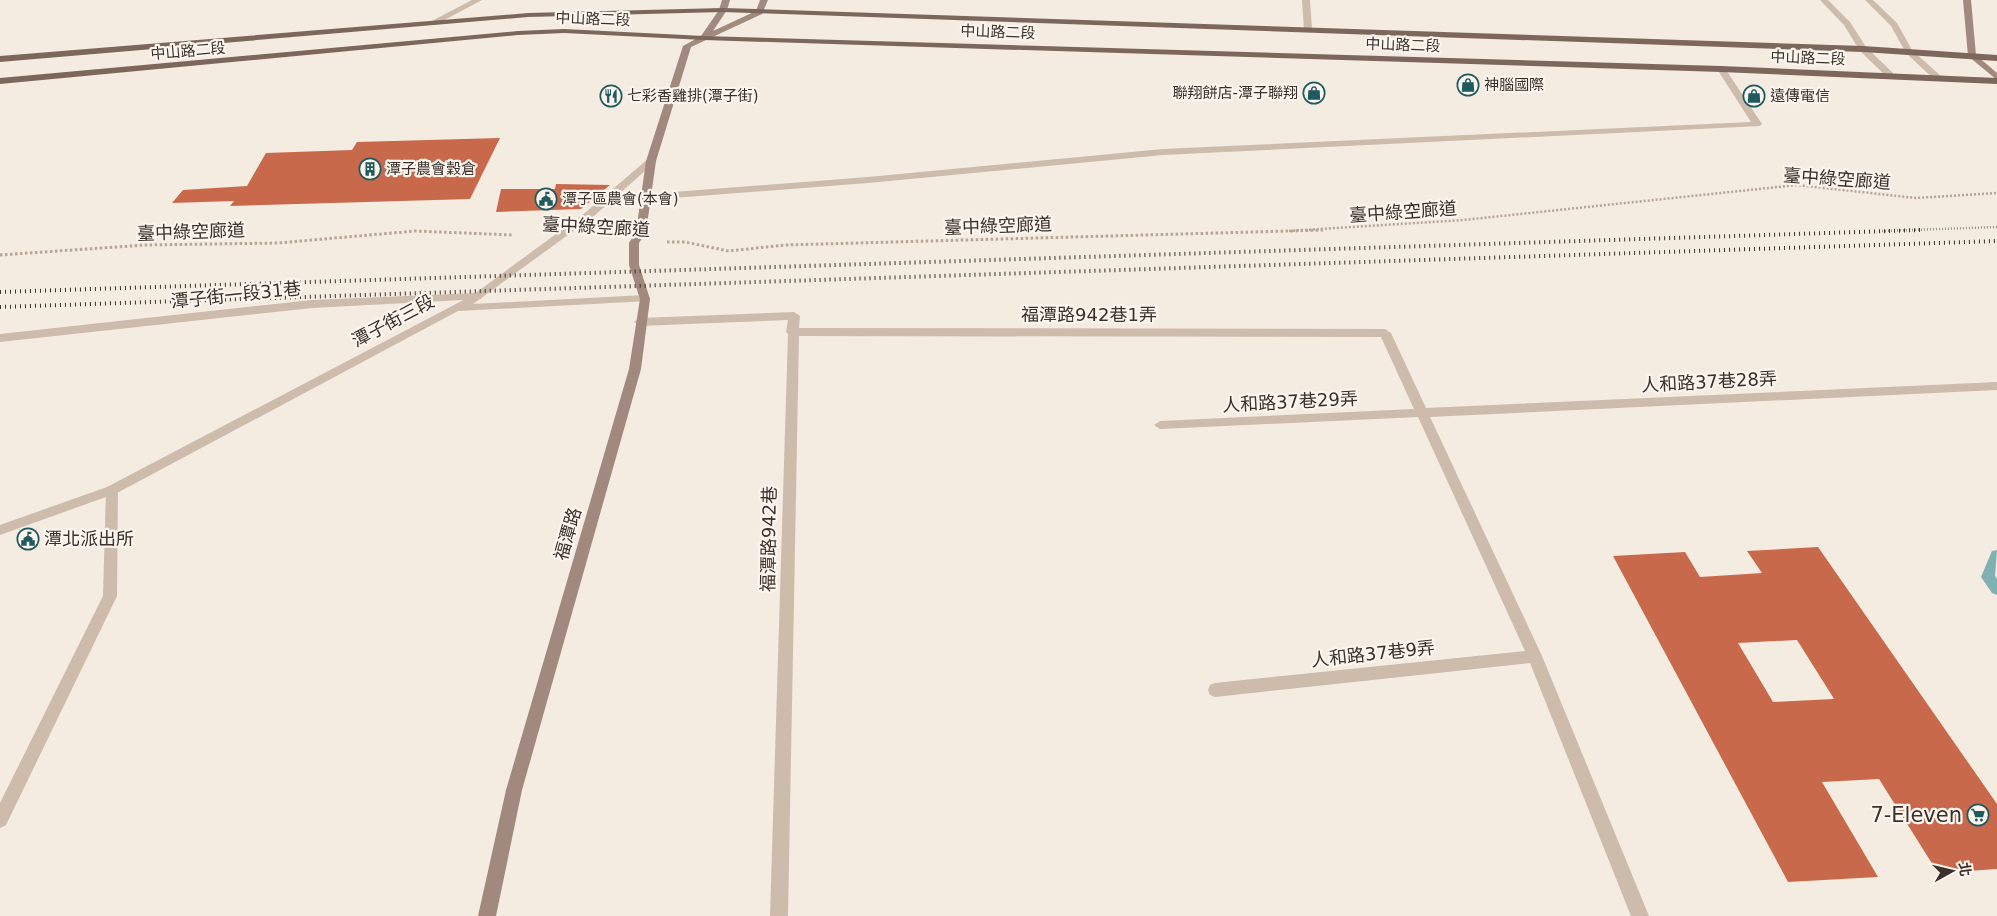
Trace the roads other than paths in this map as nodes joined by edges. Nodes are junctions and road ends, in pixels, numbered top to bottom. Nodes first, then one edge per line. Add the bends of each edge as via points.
1 (478, 0) edge
2 (726, 0) edge
3 (764, 0) edge
4 (1306, 0) edge
5 (1824, 0) edge
6 (1869, 0) edge
7 (1967, 0) edge
8 (723, 10) junction
9 (759, 12) junction
10 (432, 23) junction
11 (1308, 29) junction
12 (704, 38) junction
13 (1863, 49) junction
14 (1909, 51) junction
15 (1972, 56) junction
16 (1997, 58) edge
17 (0, 59) edge
18 (1721, 69) junction
19 (1890, 75) junction
20 (1997, 77) edge
21 (1939, 79) junction
22 (0, 81) edge
23 (1997, 81) edge
24 (651, 162) junction
25 (647, 197) junction
26 (477, 297) junction
27 (645, 299) junction
28 (454, 309) junction
29 (640, 322) junction
30 (792, 332) junction
31 (0, 338) edge
32 (1997, 386) edge
33 (1422, 414) junction
34 (1160, 425) dead end
35 (112, 490) junction
36 (0, 530) edge
37 (1535, 656) junction
38 (1215, 690) dead end
39 (0, 820) edge
40 (487, 916) edge
41 (779, 916) edge
42 (1640, 916) edge

1 - 10 street
2 - 8 street
3 - 9 street
4 - 11 street
5 - 13 street via 1847,24
6 - 14 street via 1894,25
7 - 15 street
8 - 9 main road, 中山路二段
8 - 10 main road, 中山路二段 via 576,12
8 - 12 street
9 - 11 main road, 中山路二段
9 - 12 street
10 - 17 main road, 中山路二段
11 - 13 main road, 中山路二段
12 - 18 main road, 中山路二段
12 - 22 main road, 中山路二段 via 564,31 469,36 268,58
12 - 24 street via 687,46
13 - 14 main road, 中山路二段
13 - 19 street
14 - 15 main road, 中山路二段
14 - 21 street
15 - 16 main road, 中山路二段
15 - 20 street
18 - 19 main road, 中山路二段
18 - 25 street via 1757,124 1163,152
19 - 21 main road, 中山路二段
21 - 23 main road, 中山路二段
24 - 25 street
24 - 26 street, 潭子街三段 via 590,214
25 - 27 street via 641,232 634,243 634,265
26 - 28 street, 潭子街三段
26 - 31 street, 潭子街一段31巷 via 312,304
27 - 28 street
27 - 29 street, 福潭路
28 - 35 street, 潭子街三段
29 - 30 street, 福潭路942巷 via 794,316
29 - 40 street, 福潭路 via 635,369 514,790
30 - 33 street, 福潭路942巷1弄 via 1385,333
30 - 41 street, 福潭路942巷
32 - 33 street, 人和路37巷28弄
33 - 34 street, 人和路37巷29弄
33 - 37 street
35 - 36 street, 潭子街三段
35 - 39 street via 110,596
37 - 38 street, 人和路37巷9弄
37 - 42 street

